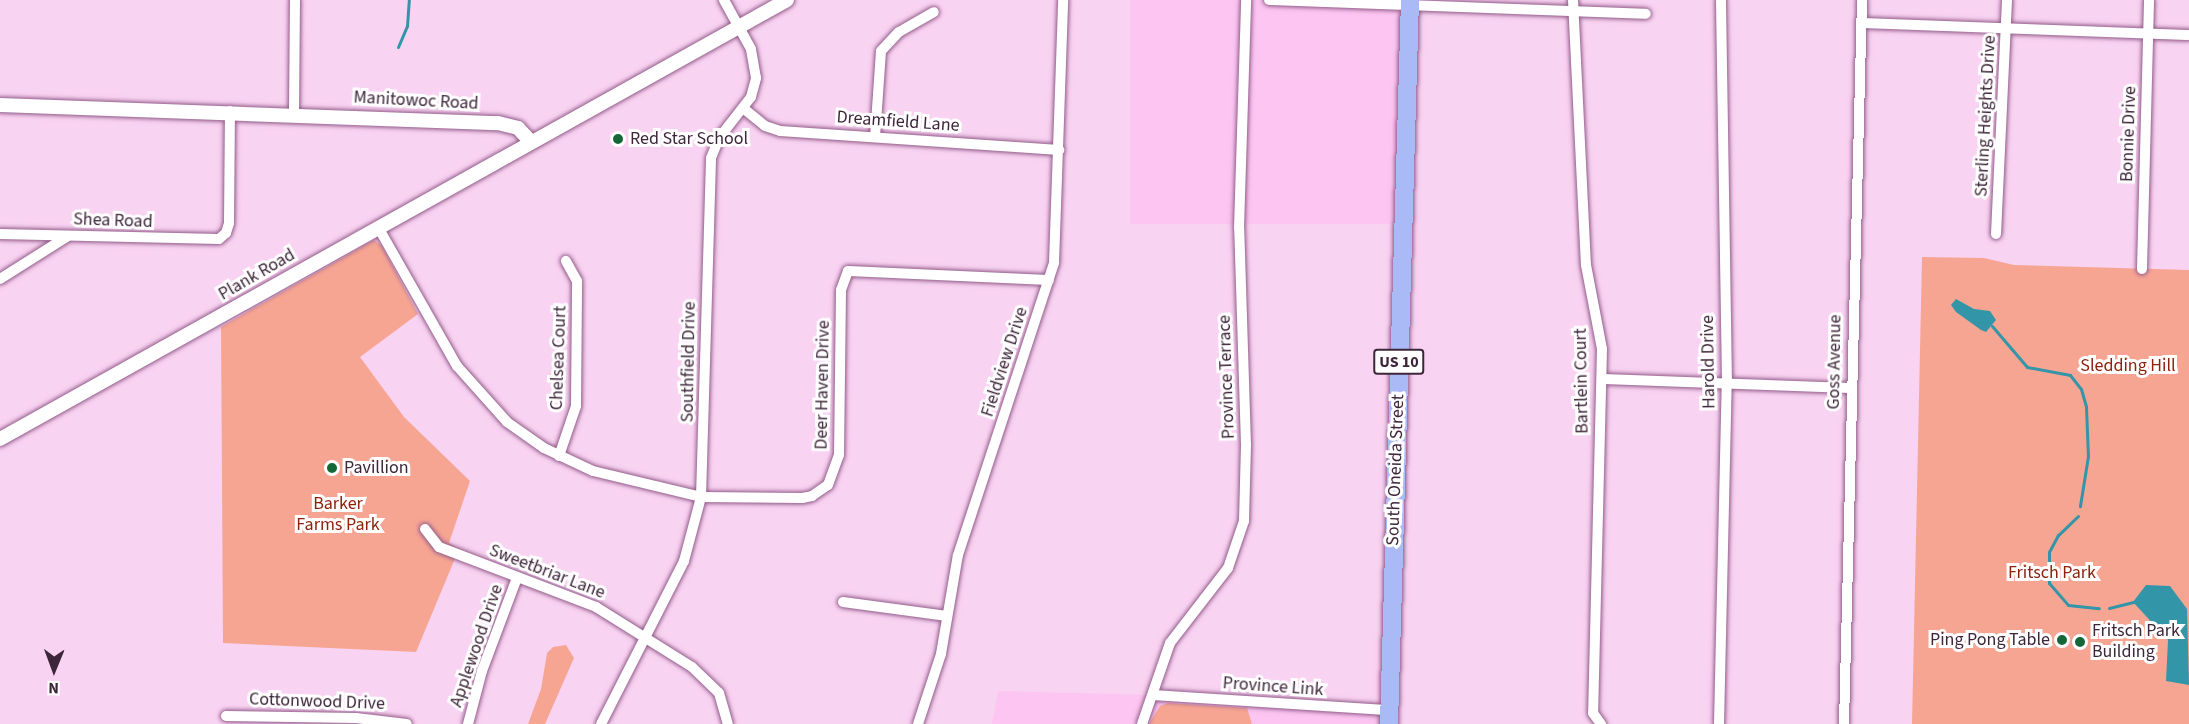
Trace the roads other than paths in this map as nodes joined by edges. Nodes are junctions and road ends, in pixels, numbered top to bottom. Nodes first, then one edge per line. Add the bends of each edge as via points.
1 (295, 0) edge
2 (724, 0) edge
3 (787, 0) edge
4 (1063, 0) edge
5 (1246, 0) edge
6 (1269, 0) edge
7 (1721, 0) edge
8 (1862, 0) edge
9 (2007, 0) edge
10 (2149, 0) edge
11 (1410, 3) edge
12 (1573, 6) edge
13 (934, 12) dead end
14 (1646, 14) dead end
15 (1861, 23) junction
16 (738, 27) junction
17 (2007, 28) junction
18 (2148, 33) junction
19 (2189, 35) edge
20 (0, 105) edge
21 (743, 108) junction
22 (230, 111) junction
23 (294, 113) junction
24 (875, 137) junction
25 (531, 142) junction
26 (1059, 150) junction
27 (378, 226) junction
28 (0, 234) edge
29 (1996, 234) dead end
30 (69, 236) junction
31 (566, 261) dead end
32 (2142, 269) dead end
33 (0, 279) edge
34 (1049, 280) junction
35 (1602, 379) junction
36 (1727, 384) junction
37 (1851, 388) junction
38 (0, 439) edge
39 (559, 456) junction
40 (701, 497) junction
41 (425, 529) dead end
42 (517, 578) junction
43 (843, 602) dead end
44 (947, 616) junction
45 (645, 637) junction
46 (1154, 695) junction
47 (226, 716) dead end
48 (1389, 717) edge
49 (290, 720) edge
50 (1597, 723) edge
51 (407, 724) edge
52 (468, 724) edge
53 (602, 724) edge
54 (728, 724) edge
55 (918, 724) edge
56 (1142, 724) edge
57 (1719, 724) edge
58 (1844, 724) edge

1 - 23 street
2 - 16 street, Southfield Drive
3 - 16 street
4 - 26 street, Fieldview Drive
5 - 46 street, Province Terrace via 1239,228 1246,445 1244,521 1228,568 1170,643 1158,668
6 - 11 street
7 - 36 street, Harold Drive
8 - 15 street, Goss Avenue
9 - 17 street, Sterling Heights Drive
10 - 18 street, Bonnie Drive
11 - 12 street
11 - 48 highway, South Oneida Street / US 10
12 - 14 street
12 - 35 street, Bartlein Court via 1586,265 1599,327
13 - 24 street via 899,32 881,51
15 - 17 street
15 - 37 street, Goss Avenue
16 - 21 street, Southfield Drive via 756,67 754,88
16 - 25 street
17 - 18 street
17 - 29 street, Sterling Heights Drive
18 - 19 street
18 - 32 street, Bonnie Drive
20 - 22 street, Manitowoc Road
21 - 24 street, Dreamfield Lane via 771,129
21 - 40 street, Southfield Drive via 719,138 711,158
22 - 23 street, Manitowoc Road
22 - 30 street, Shea Road via 229,223 223,236 213,240
23 - 25 street, Manitowoc Road via 498,123 518,128
24 - 26 street, Dreamfield Lane
25 - 27 street, Plank Road
26 - 34 street, Fieldview Drive via 1055,252
27 - 38 street, Plank Road
27 - 39 street, Deer Haven Drive via 468,380 507,422
28 - 30 street, Shea Road
30 - 33 street
31 - 39 street, Chelsea Court via 577,280 576,406
34 - 40 street, Deer Haven Drive via 848,271 841,290 839,455 828,485 802,498
34 - 44 street, Fieldview Drive via 958,555
35 - 36 street
35 - 50 street, Bartlein Court via 1593,712
36 - 37 street
36 - 57 street, Harold Drive
37 - 58 street, Goss Avenue
39 - 40 street, Deer Haven Drive via 606,476
40 - 45 street, Southfield Drive via 684,561
41 - 42 street, Sweetbriar Lane via 439,547
42 - 45 street, Sweetbriar Lane via 596,607
42 - 52 street, Applewood Drive via 482,671
43 - 44 street
44 - 55 street, Fieldview Drive via 937,670
45 - 53 street, Southfield Drive
45 - 54 street, Sweetbriar Lane via 707,678 719,693
46 - 48 street, Province Link
46 - 56 street, Province Terrace
47 - 49 street, Cottonwood Drive
49 - 51 street, Cottonwood Drive

